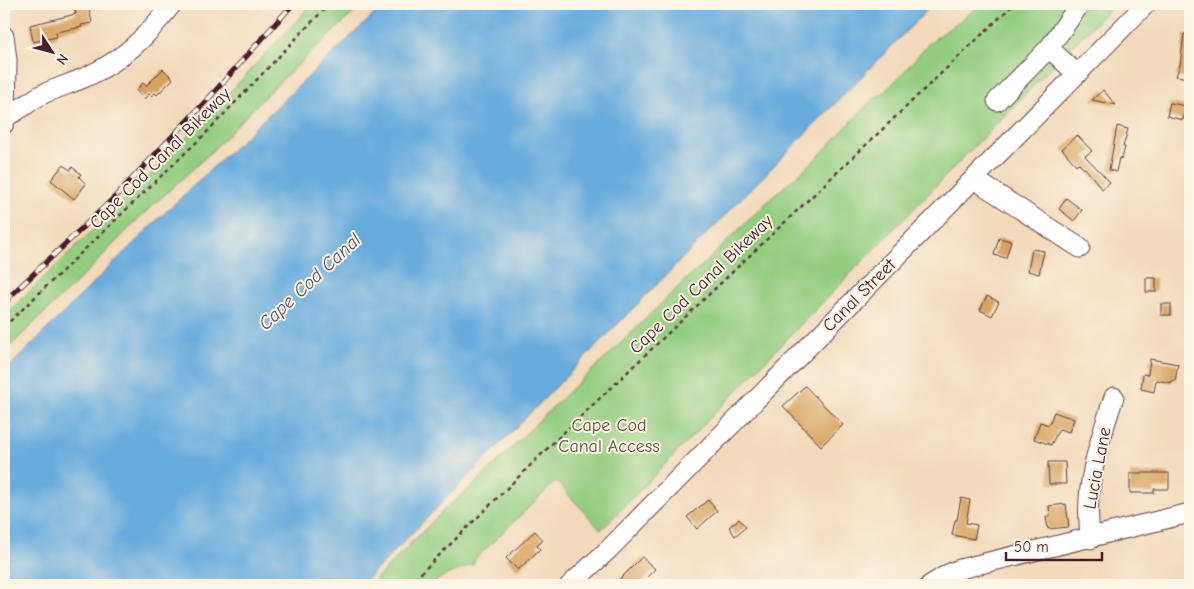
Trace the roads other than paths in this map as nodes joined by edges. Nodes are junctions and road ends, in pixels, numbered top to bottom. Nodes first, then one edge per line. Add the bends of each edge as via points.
1 (172, 4) edge
2 (1080, 4) edge
3 (1146, 4) edge
4 (4, 36) edge
5 (1049, 48) junction
6 (1077, 74) junction
7 (997, 101) dead end
8 (4, 119) edge
9 (974, 179) junction
10 (1080, 248) dead end
11 (1114, 397) dead end
12 (1190, 513) edge
13 (1091, 538) junction
14 (570, 585) edge
15 (930, 585) edge

1 - 8 street via 153,28 119,60 87,77 42,94
2 - 5 street
3 - 6 street, Canal Street
4 - 8 street via 7,60
5 - 6 street
5 - 7 street
6 - 9 street, Canal Street
9 - 10 street
9 - 14 street, Canal Street
11 - 13 street, Lucia Lane via 1090,485 1088,518
12 - 13 street
13 - 15 street via 960,569

